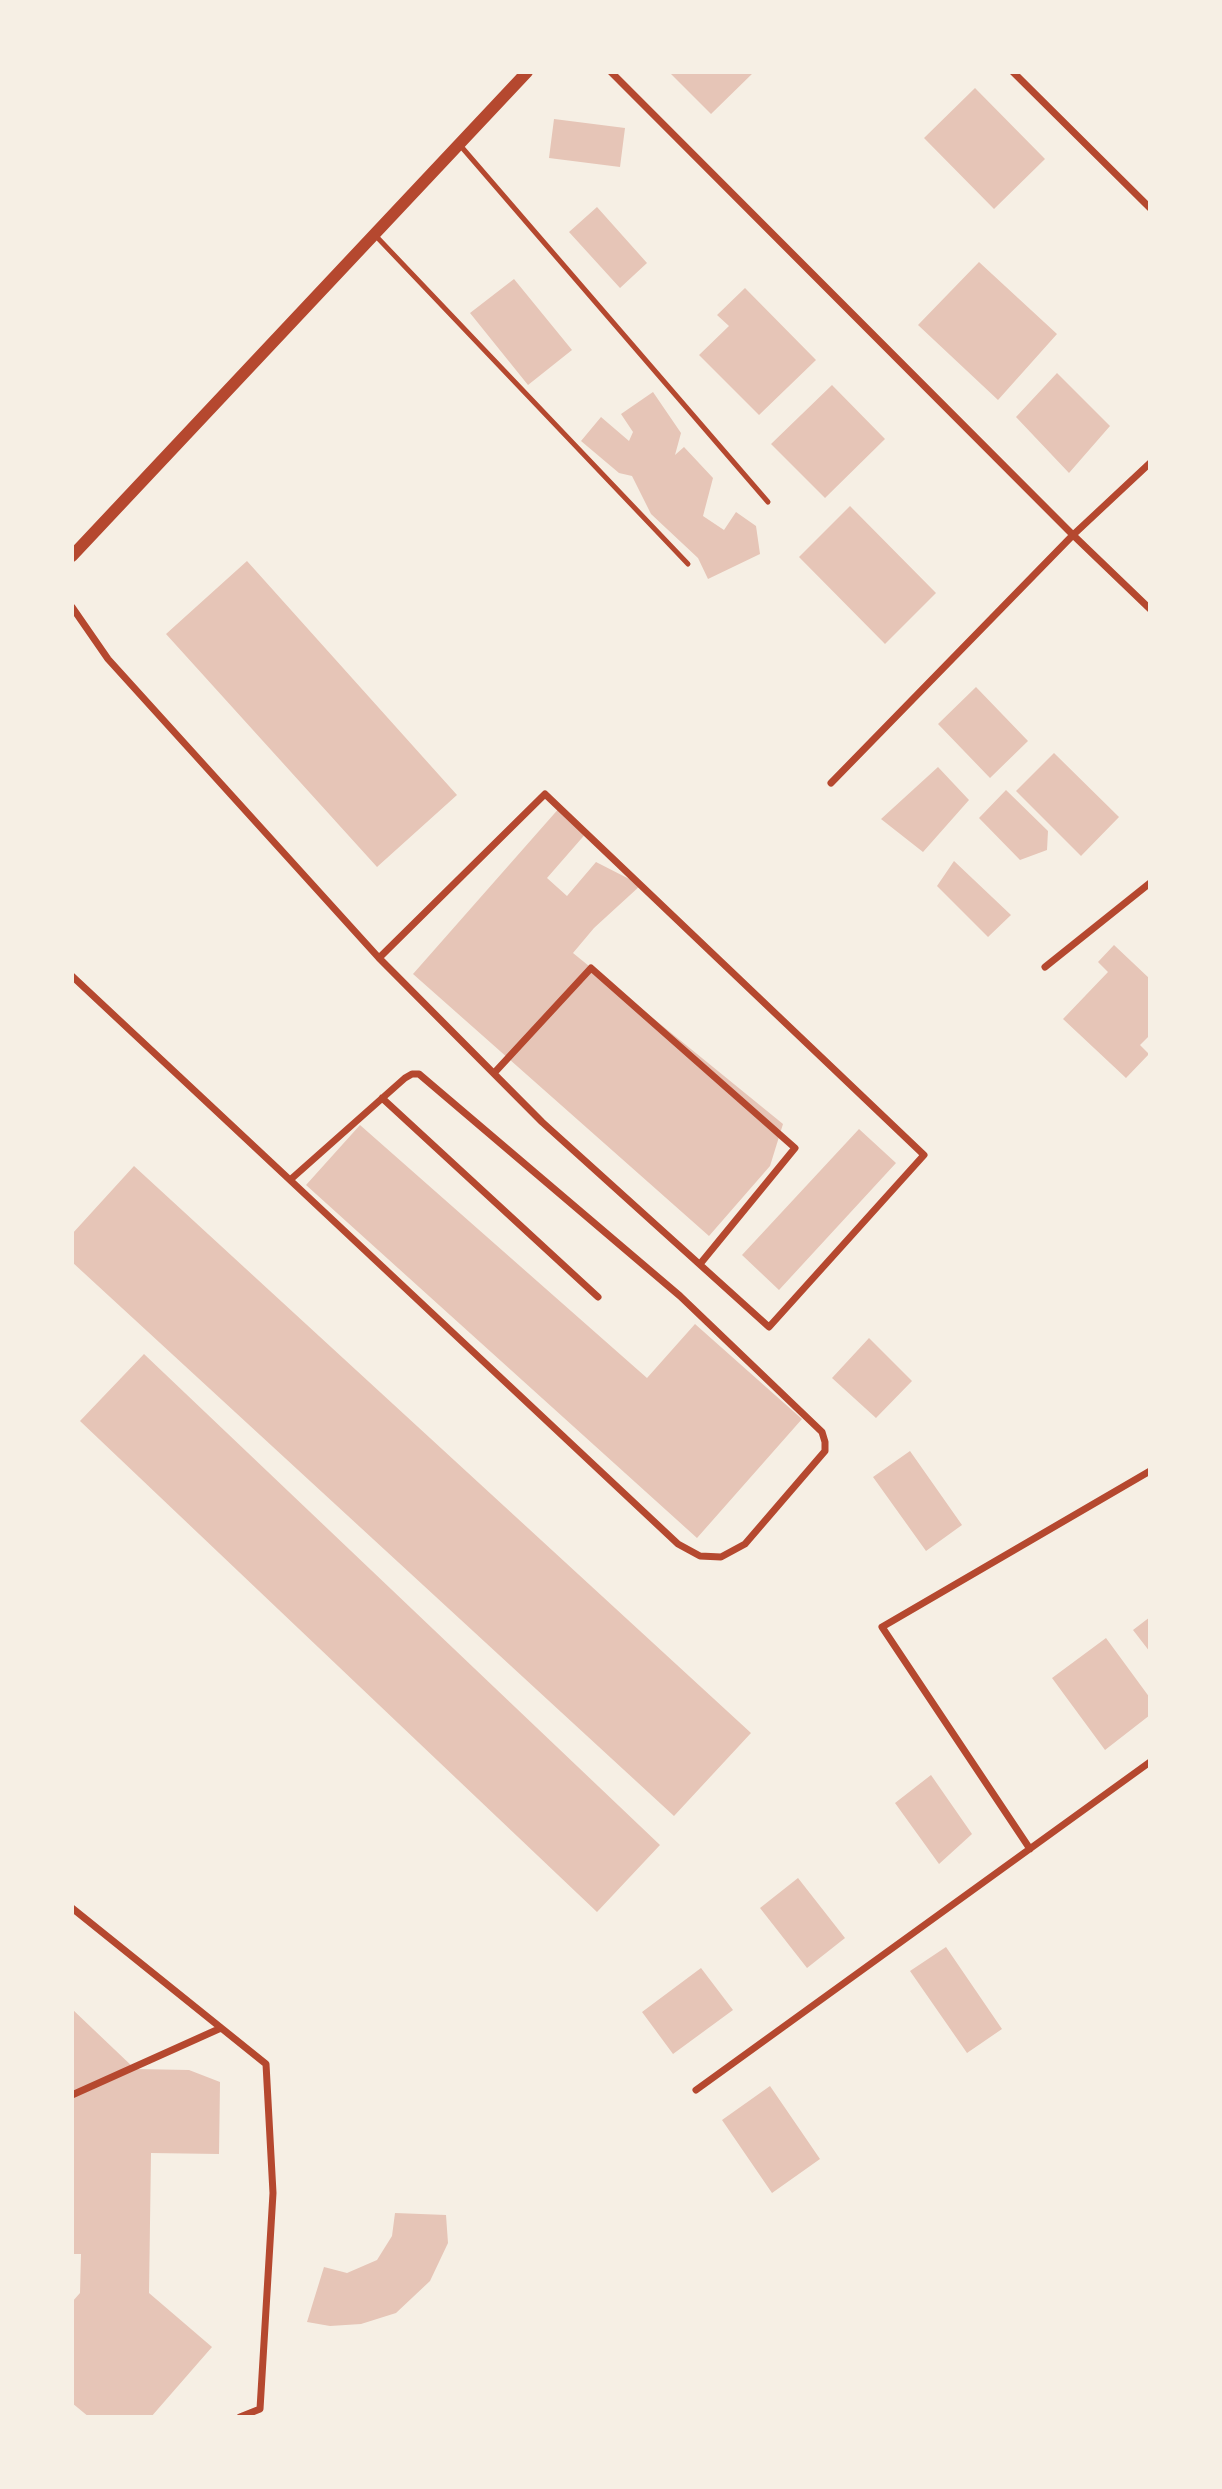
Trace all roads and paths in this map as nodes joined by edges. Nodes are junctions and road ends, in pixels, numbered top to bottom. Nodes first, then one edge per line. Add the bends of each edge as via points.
1 (527, 72) edge
2 (611, 72) edge
3 (1013, 72) edge
4 (459, 144) junction
5 (1150, 208) edge
6 (374, 234) junction
7 (1150, 463) edge
8 (768, 502) dead end
9 (1073, 536) junction
10 (72, 556) edge
11 (688, 564) dead end
12 (72, 607) edge
13 (1150, 609) edge
14 (831, 783) dead end
15 (1150, 883) edge
16 (379, 958) junction
17 (1045, 967) dead end
18 (72, 976) edge
19 (494, 1073) junction
20 (382, 1098) junction
21 (290, 1180) junction
22 (700, 1264) junction
23 (598, 1297) dead end
24 (1150, 1471) edge
25 (1150, 1762) edge
26 (1030, 1849) junction
27 (72, 1908) edge
28 (221, 2028) junction
29 (696, 2090) dead end
30 (72, 2095) edge
31 (240, 2417) edge

1 - 4 street
2 - 9 street
3 - 5 street
4 - 6 street
4 - 8 lane
6 - 10 street
6 - 11 lane
7 - 9 street
9 - 13 street
9 - 14 street
12 - 16 street via 108,659
15 - 17 street
16 - 19 street
16 - 22 street via 545,794 924,1155 769,1327
18 - 21 street
19 - 22 street
19 - 22 street via 592,968 795,1149
20 - 21 street
20 - 21 street via 412,1074 427,1079 680,1296 822,1432 825,1451 820,1460 745,1544 721,1557 700,1556 678,1544
20 - 23 street
24 - 26 street via 882,1627
25 - 26 street
26 - 29 street
27 - 28 street
28 - 30 street
28 - 31 street via 266,2064 273,2193 260,2409

